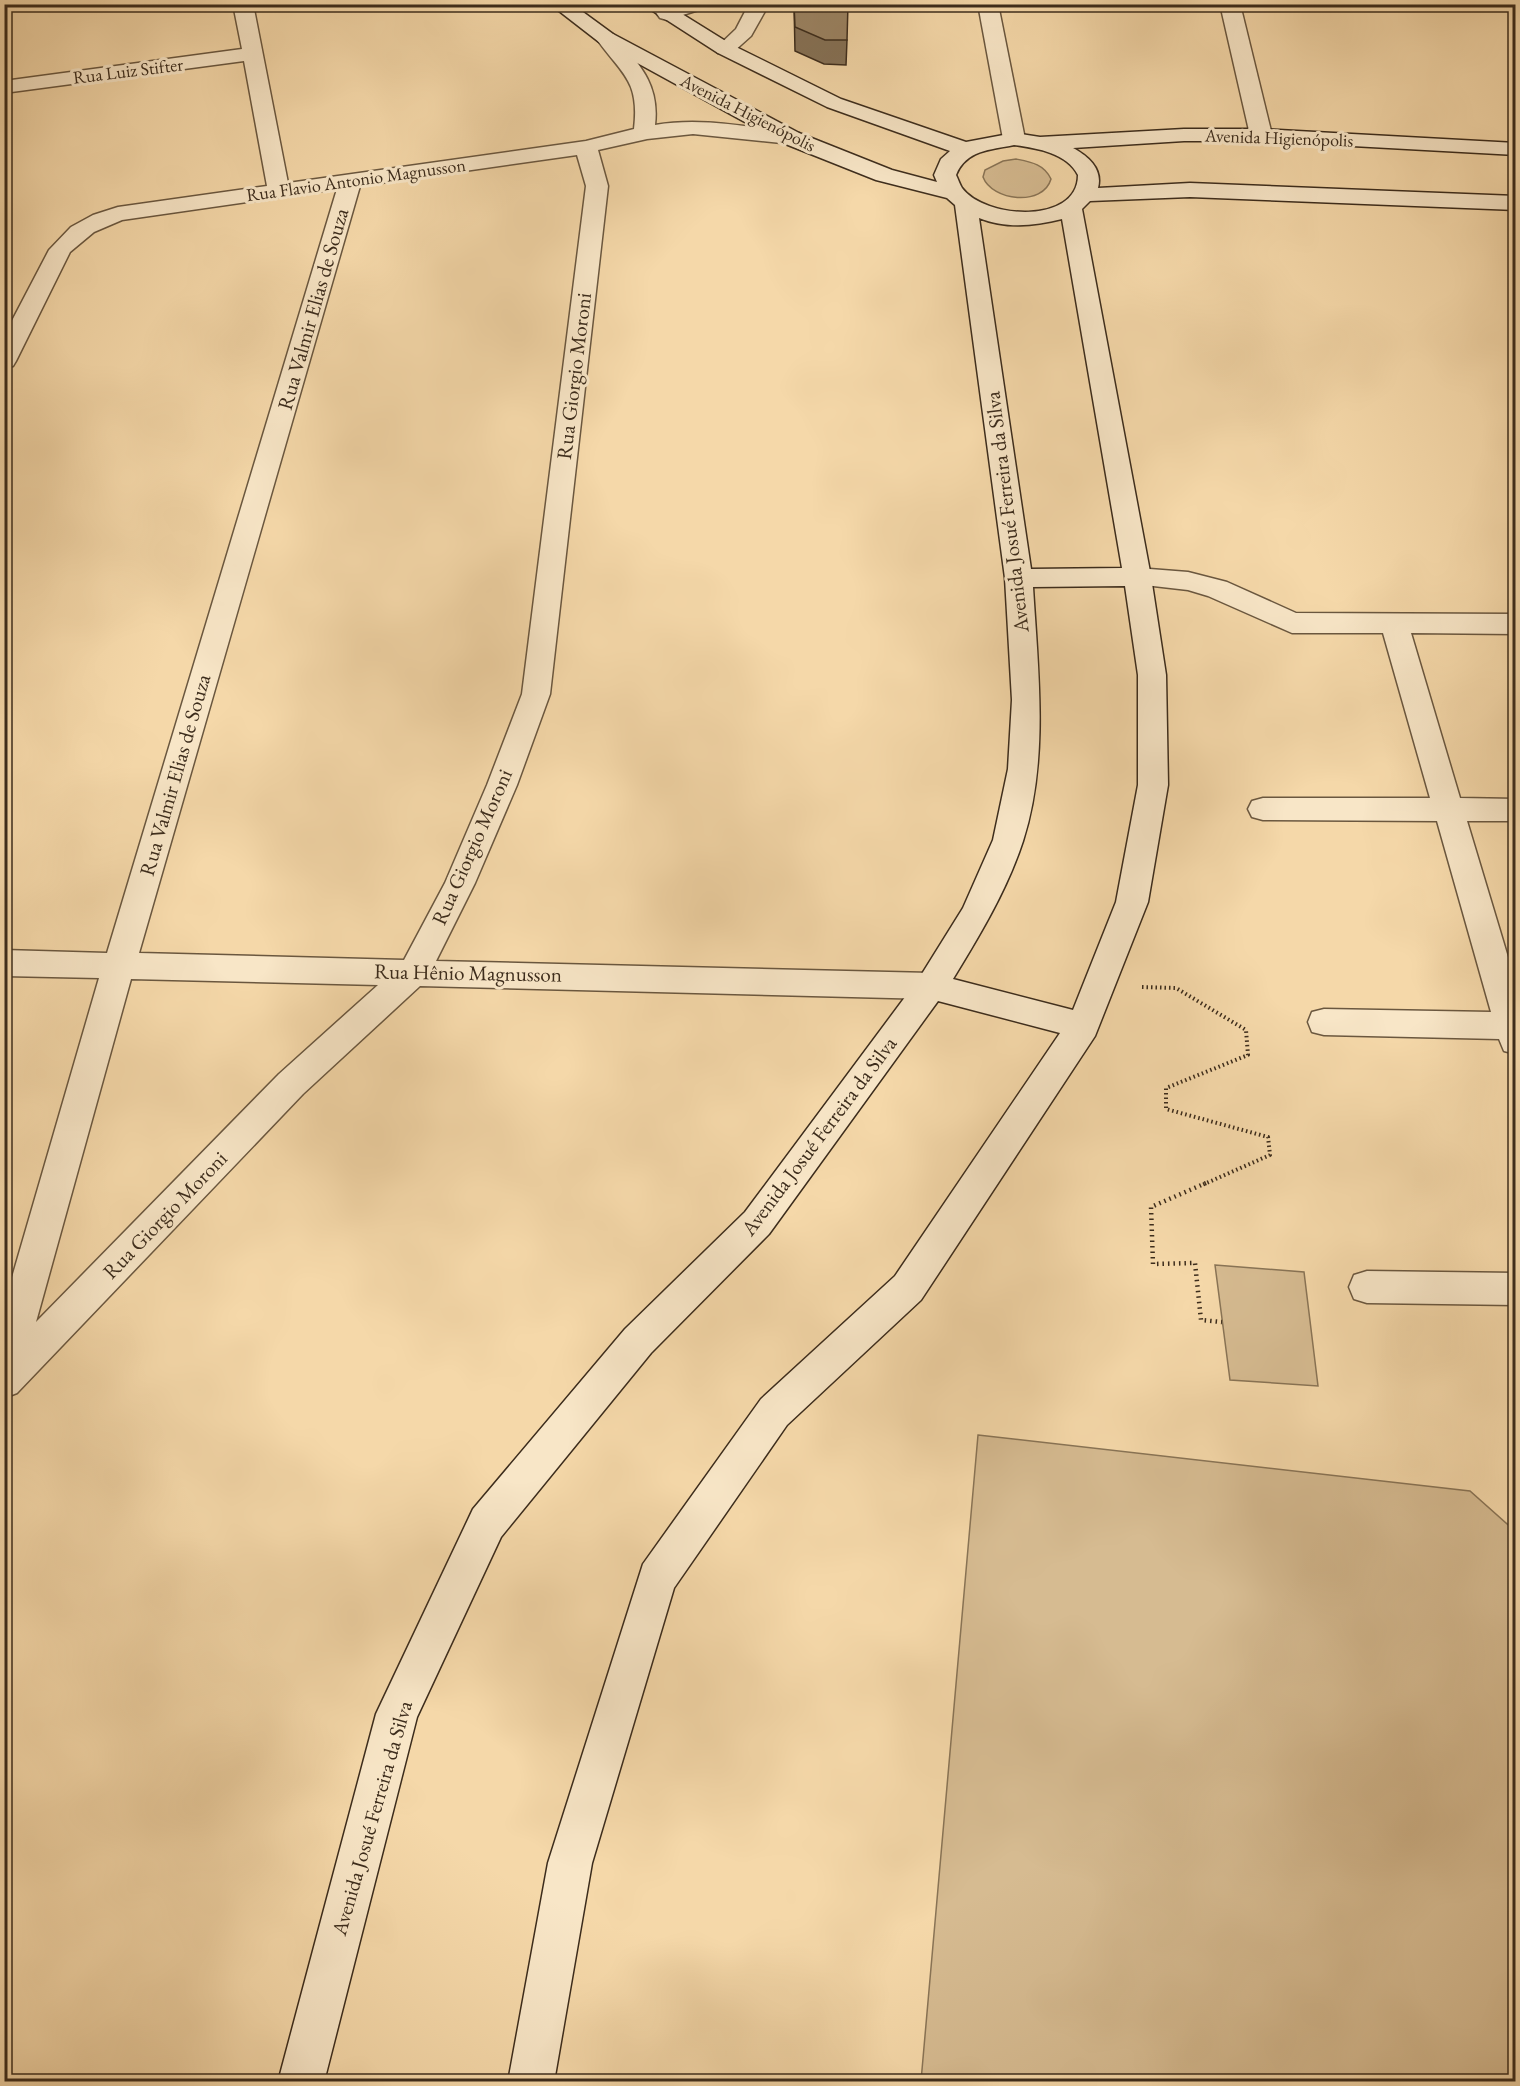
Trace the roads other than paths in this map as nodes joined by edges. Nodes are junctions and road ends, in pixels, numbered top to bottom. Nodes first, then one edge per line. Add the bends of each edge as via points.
1 (243, 4) edge
2 (560, 4) edge
3 (698, 4) edge
4 (759, 4) edge
5 (988, 4) edge
6 (1230, 4) edge
7 (659, 9) edge
8 (606, 38) junction
9 (725, 50) junction
10 (252, 54) junction
11 (4, 87) edge
12 (644, 132) junction
13 (1261, 135) junction
14 (791, 138) junction
15 (1014, 139) junction
16 (1042, 143) junction
17 (586, 147) junction
18 (964, 149) junction
19 (1515, 149) edge
20 (351, 180) junction
21 (279, 192) junction
22 (958, 198) junction
23 (1078, 202) junction
24 (1515, 203) edge
25 (4, 361) edge
26 (1137, 577) junction
27 (1019, 578) junction
28 (1394, 624) junction
29 (1515, 624) edge
30 (1263, 809) dead end
31 (1448, 810) junction
32 (1515, 810) edge
33 (4, 963) edge
34 (119, 966) junction
35 (414, 972) junction
36 (932, 986) junction
37 (1324, 1022) dead end
38 (1083, 1026) junction
39 (1514, 1031) edge
40 (1367, 1287) dead end
41 (1515, 1288) edge
42 (4, 1371) edge
43 (4, 1381) edge
44 (301, 2082) edge
45 (531, 2082) edge

1 - 10 street
2 - 8 street, Avenida Higienópolis
3 - 7 street
4 - 9 street via 744,32
5 - 15 street
6 - 13 street
7 - 9 street
8 - 12 street via 641,80 647,99
8 - 14 street, Avenida Higienópolis
9 - 18 street via 834,102
10 - 11 street, Rua Luiz Stifter
10 - 21 street
12 - 14 street, Rua Flavio Antonio Magnusson via 708,128
12 - 17 street, Rua Flavio Antonio Magnusson
13 - 16 street, Avenida Higienópolis
13 - 19 street, Avenida Higienópolis
14 - 22 street, Avenida Higienópolis via 884,175
15 - 16 street
15 - 18 street via 987,141
16 - 23 street via 1066,152 1083,165 1090,180
17 - 20 street, Rua Flavio Antonio Magnusson
17 - 35 street, Rua Giorgio Moroni via 597,186 536,693 460,883
18 - 22 street, Avenida Josué Ferreira da Silva via 950,161 944,176
20 - 21 street, Rua Flavio Antonio Magnusson
20 - 34 street, Rua Valmir Elias de Souza
21 - 25 street, Rua Flavio Antonio Magnusson via 172,205 92,222 72,235 54,259
22 - 23 street, Avenida Higienópolis via 990,215 1019,219 1047,217
22 - 27 street, Avenida Josué Ferreira da Silva
23 - 24 street via 1190,189
23 - 26 street
26 - 27 street
26 - 28 street via 1188,581 1217,589 1292,623
26 - 38 street via 1152,675 1154,785 1132,902
27 - 36 street, Avenida Josué Ferreira da Silva via 1026,700 1023,769 1008,840 977,914
28 - 29 street
28 - 31 street
30 - 31 street
31 - 32 street
31 - 39 street
33 - 34 street, Rua Hênio Magnusson
34 - 35 street, Rua Hênio Magnusson
34 - 42 street, Rua Valmir Elias de Souza
35 - 36 street, Rua Hênio Magnusson
35 - 43 street, Rua Giorgio Moroni via 291,1084
36 - 38 street, Rua Hênio Magnusson
36 - 44 street, Avenida Josué Ferreira da Silva via 757,1223 638,1341 487,1523 397,1713
37 - 39 street
38 - 45 street via 908,1288 774,1412 657,1578 570,1863
40 - 41 street

